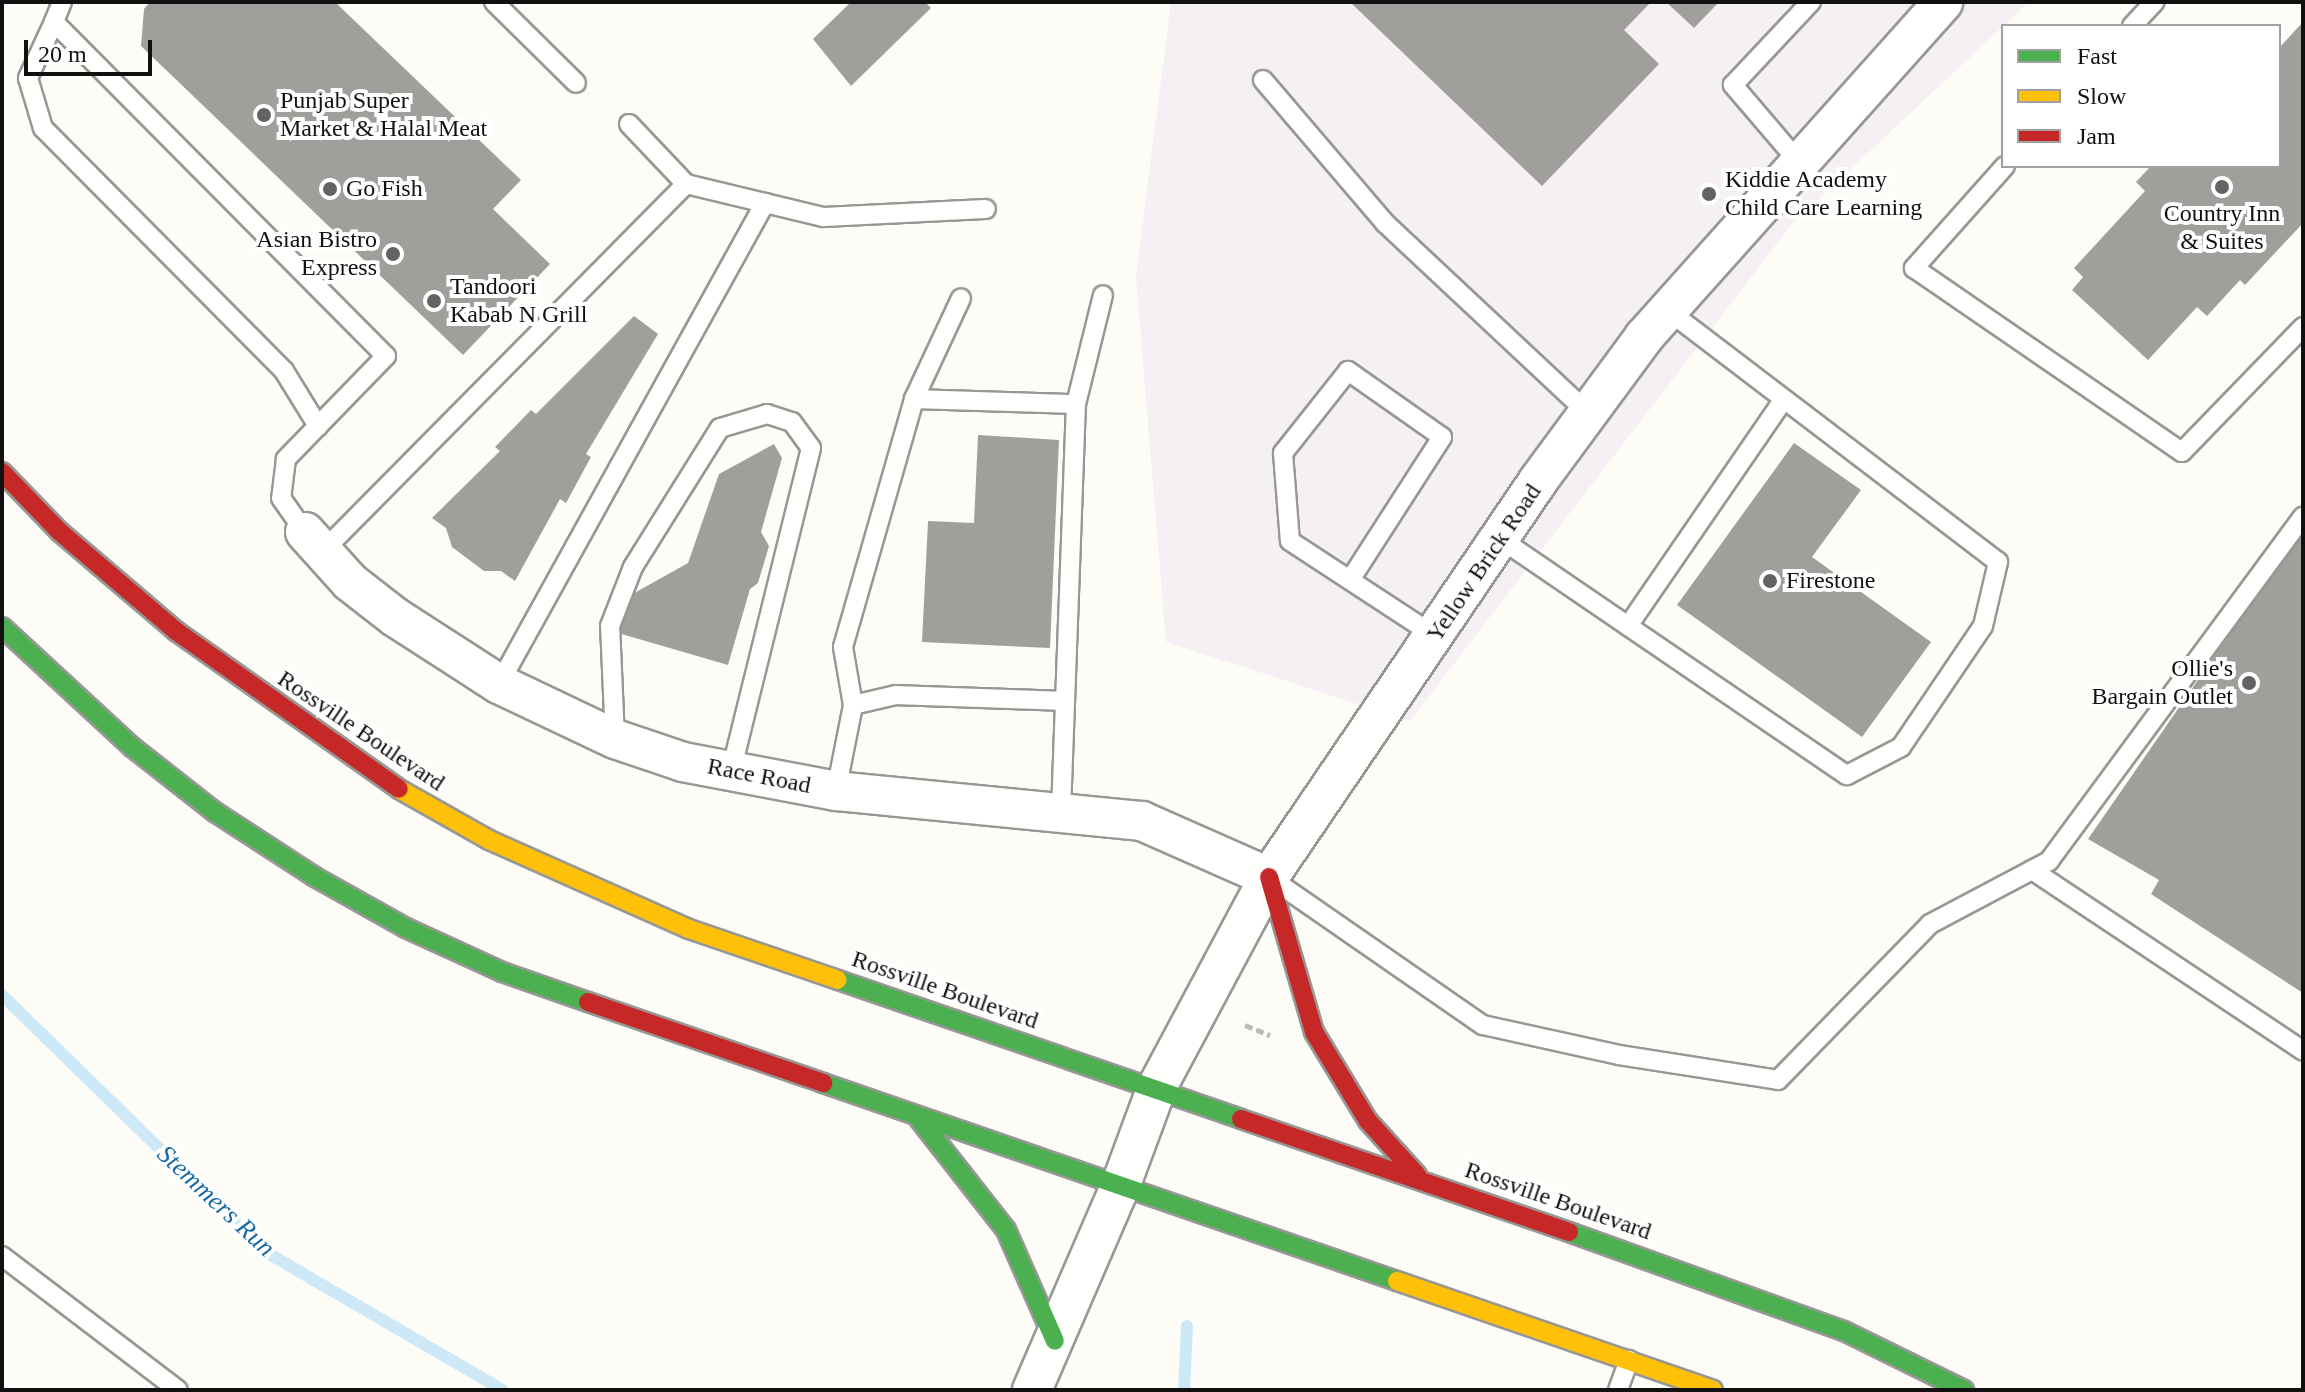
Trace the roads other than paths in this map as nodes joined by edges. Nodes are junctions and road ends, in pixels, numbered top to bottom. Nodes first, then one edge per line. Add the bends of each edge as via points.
1 (62, 2) edge
2 (494, 2) edge
3 (1811, 2) edge
4 (1943, 2) edge
5 (2154, 2) edge
6 (54, 22) junction
7 (2134, 24) edge
8 (1263, 80) dead end
9 (576, 83) dead end
10 (629, 124) dead end
11 (1797, 160) junction
12 (2003, 168) edge
13 (686, 184) junction
14 (765, 203) junction
15 (986, 209) dead end
16 (1103, 295) dead end
17 (961, 298) dead end
18 (1667, 310) junction
19 (2303, 327) edge
20 (914, 399) junction
21 (1784, 399) junction
22 (1076, 404) junction
23 (1588, 413) junction
24 (318, 426) junction
25 (2, 472) edge
26 (2303, 516) edge
27 (1499, 538) junction
28 (314, 542) junction
29 (1350, 580) junction
30 (1628, 626) junction
31 (2, 627) edge
32 (1435, 636) junction
33 (499, 684) junction
34 (1065, 701) junction
35 (853, 705) junction
36 (615, 739) junction
37 (731, 771) junction
38 (836, 791) junction
39 (1061, 812) junction
40 (2032, 870) junction
41 (1269, 877) junction
42 (2303, 1051) edge
43 (1157, 1087) junction
44 (917, 1117) junction
45 (1422, 1180) junction
46 (1120, 1187) junction
47 (2, 1256) edge
48 (1055, 1341) junction
49 (1629, 1360) junction
50 (178, 1390) edge
51 (1032, 1390) edge
52 (1618, 1390) edge
53 (1713, 1390) edge
54 (1964, 1390) edge

1 - 6 lane
2 - 9 lane
3 - 11 lane via 1733,85
4 - 11 street, Yellow Brick Road
5 - 7 lane
6 - 24 lane via 28,78 43,128 284,371
6 - 24 lane via 386,356
8 - 23 lane via 1385,223
10 - 13 lane
11 - 18 street, Yellow Brick Road
12 - 19 lane via 1914,268 2182,452
13 - 14 lane
13 - 28 lane
14 - 15 lane via 823,217
14 - 33 lane
16 - 22 lane
17 - 20 lane
18 - 21 lane
18 - 23 street, Yellow Brick Road
20 - 22 lane
20 - 35 lane via 843,647
21 - 30 lane
21 - 30 lane via 1998,562 1983,626 1901,747 1847,775
22 - 34 lane
23 - 27 street, Yellow Brick Road
24 - 28 lane via 286,459 281,498
25 - 43 main road, Rossville Boulevard via 60,532 176,631 384,780 489,840 689,929
26 - 40 lane via 2049,861
27 - 30 lane
27 - 32 street, Yellow Brick Road
28 - 33 street, Race Road via 350,582 395,617
29 - 29 lane via 1290,541 1283,453 1348,371 1442,437
29 - 32 lane
31 - 44 main road via 122,738 215,812 406,928 593,1007
32 - 41 street, Yellow Brick Road
33 - 36 street, Race Road
34 - 35 lane via 896,695
34 - 39 lane
35 - 38 lane
36 - 37 street, Race Road
36 - 37 lane via 610,626 633,567 720,428 767,414 792,422 811,448
37 - 38 street, Race Road
38 - 39 street, Race Road
39 - 41 street, Race Road via 1142,821
40 - 41 lane via 1930,924 1778,1080 1619,1055 1483,1025
40 - 42 lane
41 - 43 street, Yellow Brick Road
41 - 45 main road via 1314,1032 1368,1121
43 - 45 main road, Rossville Boulevard
43 - 46 street, Yellow Brick Road
44 - 46 main road
44 - 48 main road via 966,1173 1010,1236
45 - 54 main road, Rossville Boulevard via 1747,1293 1844,1331
46 - 48 street, Yellow Brick Road
46 - 49 main road
47 - 50 lane
48 - 51 street, Yellow Brick Road
49 - 52 lane
49 - 53 main road

